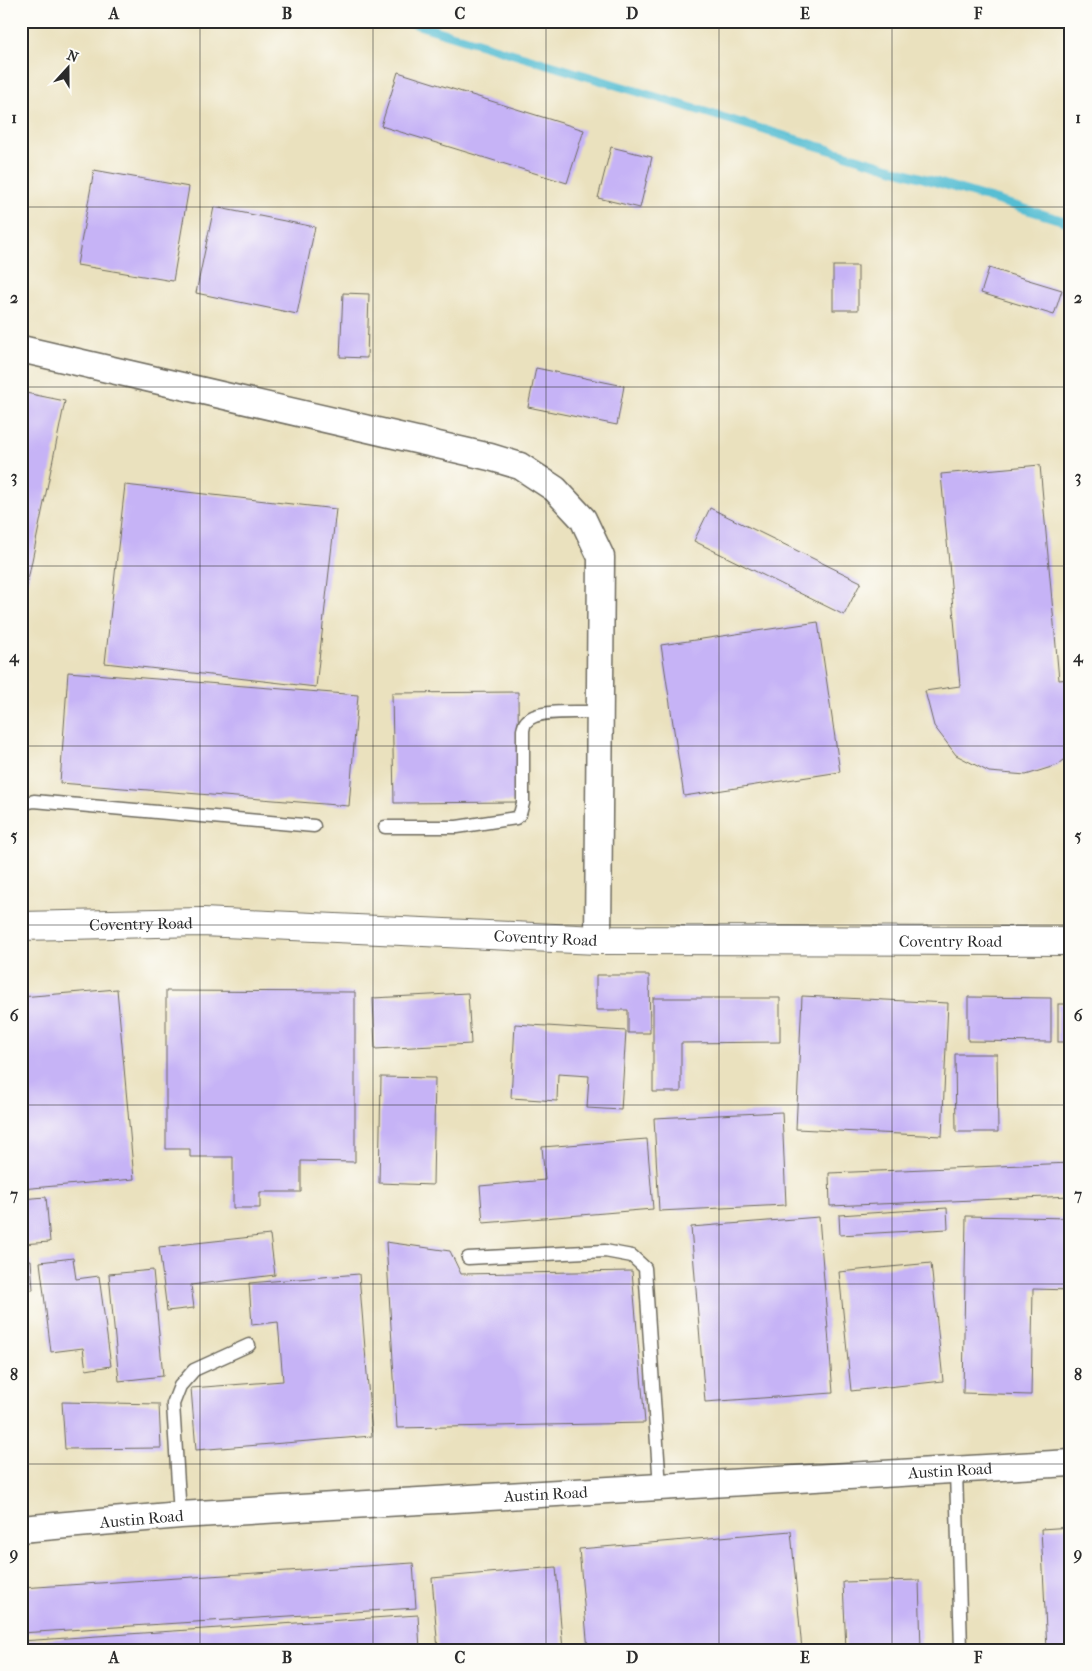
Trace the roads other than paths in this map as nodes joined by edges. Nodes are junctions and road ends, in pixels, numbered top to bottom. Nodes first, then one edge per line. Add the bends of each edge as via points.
1 (21, 349) edge
2 (600, 712) junction
3 (21, 804) edge
4 (314, 826) dead end
5 (385, 827) dead end
6 (21, 926) edge
7 (598, 940) junction
8 (1071, 941) edge
9 (468, 1258) dead end
10 (249, 1345) dead end
11 (1071, 1463) edge
12 (956, 1470) junction
13 (660, 1487) junction
14 (180, 1515) junction
15 (21, 1529) edge
16 (961, 1650) edge

1 - 2 street via 520,466 555,489 583,519 601,557
2 - 5 lane via 547,713 526,722 523,730 523,803 516,818 457,826
2 - 7 street
3 - 4 lane via 34,801
6 - 7 street, Coventry Road via 202,922
7 - 8 street, Coventry Road
9 - 13 lane via 605,1251 632,1256 645,1268
10 - 14 lane via 194,1370 180,1386 173,1404
11 - 12 street, Austin Road
12 - 13 street, Austin Road
12 - 16 lane
13 - 14 street, Austin Road
14 - 15 street, Austin Road

